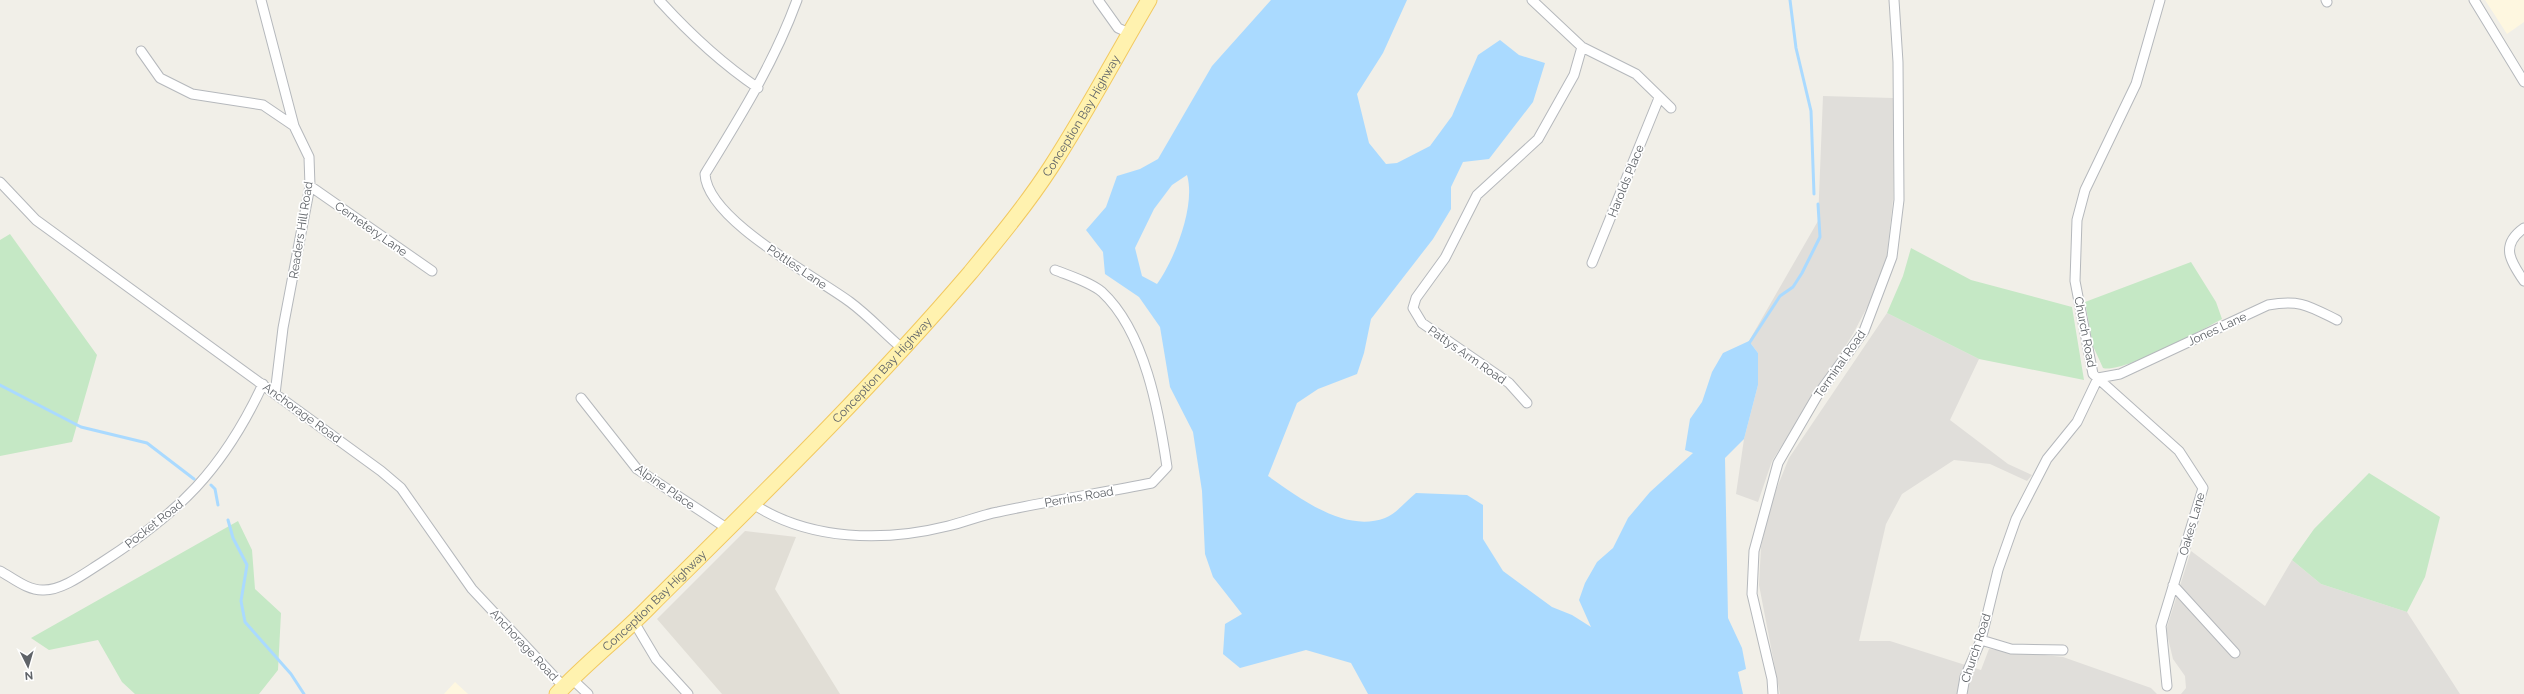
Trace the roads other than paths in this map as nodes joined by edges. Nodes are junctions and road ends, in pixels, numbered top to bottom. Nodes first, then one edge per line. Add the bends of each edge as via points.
1 (261, 0) edge
2 (658, 0) edge
3 (797, 0) edge
4 (1098, 0) edge
5 (1149, 0) edge
6 (1532, 0) edge
7 (1894, 0) edge
8 (2160, 0) edge
9 (2474, 0) edge
10 (1129, 34) junction
11 (1582, 47) junction
12 (141, 51) dead end
13 (2524, 82) edge
14 (758, 88) junction
15 (1659, 98) junction
16 (1671, 108) dead end
17 (294, 126) junction
18 (0, 182) edge
19 (310, 186) junction
20 (2524, 228) edge
21 (1592, 263) dead end
22 (1055, 270) dead end
23 (432, 271) dead end
24 (2524, 281) edge
25 (2337, 320) dead end
26 (903, 349) junction
27 (2098, 378) junction
28 (262, 384) junction
29 (275, 394) junction
30 (581, 398) dead end
31 (1527, 403) dead end
32 (753, 504) junction
33 (728, 529) junction
34 (0, 571) edge
35 (2174, 585) junction
36 (634, 622) junction
37 (1981, 640) junction
38 (2063, 650) dead end
39 (2235, 653) dead end
40 (2168, 686) dead end
41 (565, 687) edge
42 (588, 694) edge
43 (688, 694) edge
44 (1773, 694) edge
45 (1962, 694) edge

1 - 17 street, Readers Hill Road
2 - 14 street via 688,33
3 - 14 street via 773,60
4 - 10 street via 1118,28
5 - 10 main road, Conception Bay Highway
6 - 11 street
7 - 44 street, Terminal Road via 1898,62 1899,200 1892,257 1864,331 1817,396 1778,463 1754,552 1752,594 1772,679
8 - 27 street, Church Road via 2136,84 2085,190 2077,220 2075,281 2093,374
9 - 13 street
10 - 26 main road, Conception Bay Highway via 1116,60 1050,168 970,272
11 - 15 street via 1636,74
11 - 31 street, Pattys Arm Road via 1574,75 1538,139 1477,195 1445,258 1416,298 1413,308 1422,323 1509,383
12 - 17 street via 160,78 192,94 264,105
14 - 26 street, Pottles Lane via 705,174 706,185 716,200 751,234 850,303
15 - 16 street
15 - 21 street, Harolds Place
17 - 19 street, Readers Hill Road via 309,158
18 - 28 street, Anchorage Road via 36,220
19 - 23 street, Cemetery Lane
19 - 29 street, Readers Hill Road via 283,328
20 - 24 street via 2512,240 2510,253 2513,266
22 - 32 street, Perrins Road via 1101,291 1120,313 1137,345 1160,424 1167,467 1152,483 996,512 908,534 868,538 782,521
25 - 27 street, Jones Lane via 2303,304 2288,301 2268,305 2120,374
26 - 32 main road, Conception Bay Highway
27 - 35 street, Oakes Lane via 2179,451 2203,488
27 - 37 street, Church Road via 2076,422 2047,459 2016,519 1998,570
28 - 29 street, Anchorage Road
28 - 34 street, Pocket Road via 246,421 215,466 183,502 137,540 81,576 56,588 35,590
29 - 41 street, Anchorage Road via 401,488 472,589
30 - 33 street, Alpine Place via 636,469
32 - 33 main road, Conception Bay Highway
33 - 36 main road, Conception Bay Highway
35 - 39 street
35 - 40 street, Oakes Lane via 2161,626
36 - 41 main road, Conception Bay Highway
36 - 43 street via 656,659
37 - 38 street via 2011,649
37 - 45 street, Church Road via 1965,677
41 - 42 street, Anchorage Road

